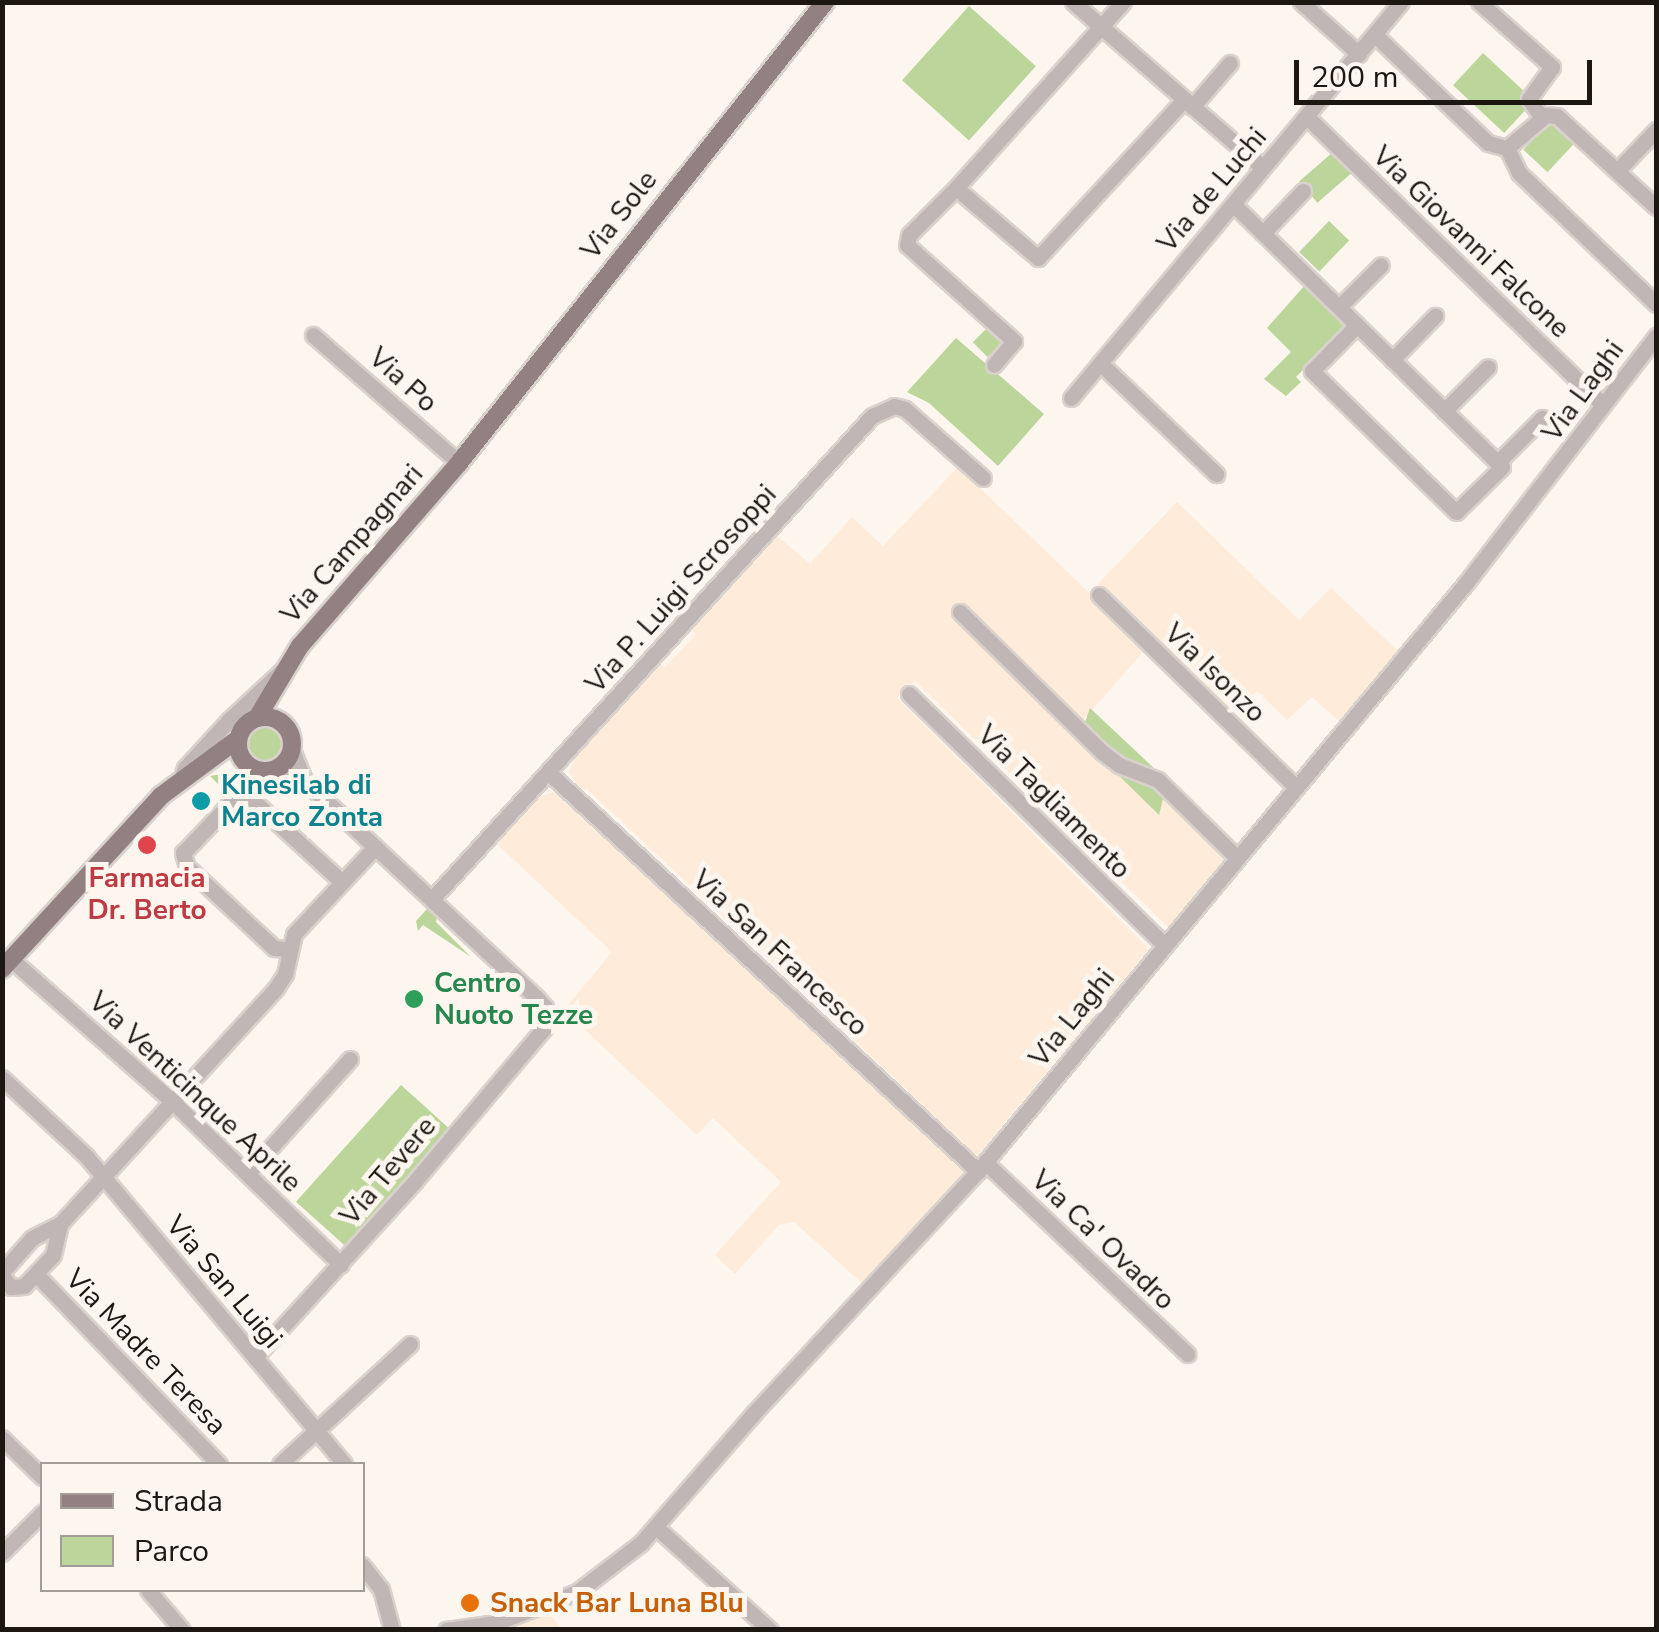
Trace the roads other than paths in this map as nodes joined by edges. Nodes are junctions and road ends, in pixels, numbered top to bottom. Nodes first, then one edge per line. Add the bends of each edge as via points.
1 (826, 2) edge
2 (1073, 2) edge
3 (1123, 2) edge
4 (1301, 2) edge
5 (1401, 2) edge
6 (1479, 2) edge
7 (1101, 27) junction
8 (1376, 36) junction
9 (1359, 54) junction
10 (1230, 62) dead end
11 (1188, 103) junction
12 (1307, 117) junction
13 (1542, 118) junction
14 (1656, 130) edge
15 (1507, 148) junction
16 (1262, 167) junction
17 (1618, 171) junction
18 (956, 188) junction
19 (1304, 192) dead end
20 (1233, 204) junction
21 (1656, 208) edge
22 (1263, 233) junction
23 (1381, 264) dead end
24 (1656, 304) edge
25 (1339, 308) junction
26 (1435, 316) dead end
27 (1357, 324) junction
28 (313, 334) dead end
29 (1656, 336) edge
30 (1392, 360) junction
31 (1100, 363) junction
32 (994, 364) dead end
33 (1488, 367) dead end
34 (1071, 398) dead end
35 (1600, 403) junction
36 (1444, 411) junction
37 (1542, 418) dead end
38 (459, 463) junction
39 (1497, 463) junction
40 (1216, 474) dead end
41 (983, 478) dead end
42 (1099, 594) dead end
43 (960, 612) dead end
44 (287, 671) junction
45 (909, 694) dead end
46 (257, 718) junction
47 (286, 726) junction
48 (238, 739) junction
49 (292, 750) junction
50 (249, 766) junction
51 (201, 768) junction
52 (276, 769) junction
53 (548, 772) junction
54 (182, 780) junction
55 (305, 782) junction
56 (1296, 787) junction
57 (376, 848) junction
58 (1237, 858) junction
59 (342, 882) junction
60 (432, 900) junction
61 (1164, 946) junction
62 (288, 950) junction
63 (7, 964) edge
64 (350, 1059) dead end
65 (2, 1078) edge
66 (172, 1101) junction
67 (982, 1166) junction
68 (248, 1174) junction
69 (103, 1176) junction
70 (60, 1224) junction
71 (341, 1265) junction
72 (2, 1274) edge
73 (36, 1274) junction
74 (410, 1344) dead end
75 (1187, 1354) dead end
76 (255, 1357) junction
77 (317, 1430) junction
78 (2, 1438) edge
79 (217, 1462) edge
80 (282, 1462) edge
81 (342, 1462) edge
82 (40, 1475) edge
83 (40, 1515) edge
84 (656, 1527) junction
85 (2, 1553) edge
86 (365, 1569) edge
87 (150, 1592) edge
88 (182, 1630) edge
89 (392, 1630) edge
90 (446, 1630) edge
91 (770, 1630) edge

1 - 38 main road, Via Sole
2 - 7 street
3 - 7 street
4 - 9 street
5 - 8 street, Via de Luchi
6 - 13 street via 1552,67 1529,99
7 - 11 street
7 - 18 street
8 - 9 street, Via de Luchi
8 - 15 street via 1488,143
9 - 12 street, Via de Luchi
10 - 11 street
11 - 16 street
11 - 18 street via 1038,258
12 - 16 street, Via de Luchi
12 - 35 street, Via Giovanni Falcone
13 - 15 street
13 - 17 street via 1562,118
14 - 17 street
15 - 24 street via 1519,173
16 - 20 street, Via de Luchi
17 - 21 street
18 - 32 street via 908,245 1014,341
19 - 22 street
20 - 22 street
20 - 31 street, Via de Luchi
22 - 25 street
23 - 25 street
25 - 27 street
26 - 30 street
27 - 30 street
27 - 39 street via 1312,371 1456,512 1502,468
28 - 38 street, Via Po
29 - 35 street, Via Laghi
30 - 36 street
31 - 34 street, Via de Luchi
31 - 40 street
33 - 36 street
35 - 56 street, Via Laghi via 1574,448
36 - 39 street
37 - 39 street
38 - 44 main road, Via Campagnari via 310,633
41 - 53 street, Via P. Luigi Scrosoppi via 905,409 894,406 872,416
42 - 56 street, Via Isonzo
43 - 58 street via 1102,752 1158,780
44 - 46 main road, Via Campagnari
44 - 47 main road
44 - 54 street, Via Campagnari via 239,709
45 - 61 street, Via Tagliamento
46 - 47 main road
46 - 48 main road
47 - 49 main road
48 - 50 main road
48 - 51 main road, Via Campagnari
49 - 52 main road
49 - 55 street
50 - 51 main road, Via Campagnari
50 - 52 main road
51 - 54 main road, Via Campagnari
52 - 55 street
53 - 60 street, Via P. Luigi Scrosoppi
53 - 67 street, Via San Francesco
54 - 63 main road, Via Campagnari
55 - 57 street
56 - 58 street, Via Laghi
57 - 59 street, Via Madre Teresa
57 - 60 street
58 - 61 street, Via Laghi
59 - 62 street, Via Madre Teresa via 294,934
59 - 62 street via 247,796 234,799 184,853 188,867 274,948
60 - 71 street, Via Tevere via 537,998 546,1011 545,1026
61 - 67 street, Via Laghi
62 - 66 street, Via Madre Teresa via 276,988
63 - 66 street, Via Venticinque Aprile
64 - 68 street
65 - 69 street, Via San Luigi
66 - 68 street, Via Venticinque Aprile
66 - 69 street, Via Madre Teresa
67 - 75 street, Via Ca' Ovadro
67 - 84 street, Via Laghi
68 - 71 street, Via Venticinque Aprile
69 - 70 street, Via Madre Teresa
69 - 76 street, Via San Luigi
70 - 72 street, Via Madre Teresa via 32,1238
70 - 73 street, Via Madre Teresa via 53,1255
71 - 76 street, Via Tevere
72 - 73 street, Via Madre Teresa via 15,1288
73 - 79 street, Via Madre Teresa
74 - 77 street
76 - 77 street, Via San Luigi
77 - 80 street
77 - 81 street, Via San Luigi
78 - 82 street
83 - 85 street
84 - 90 street, Via Laghi via 578,1592 502,1620
84 - 91 street
86 - 89 street via 381,1589
87 - 88 street

